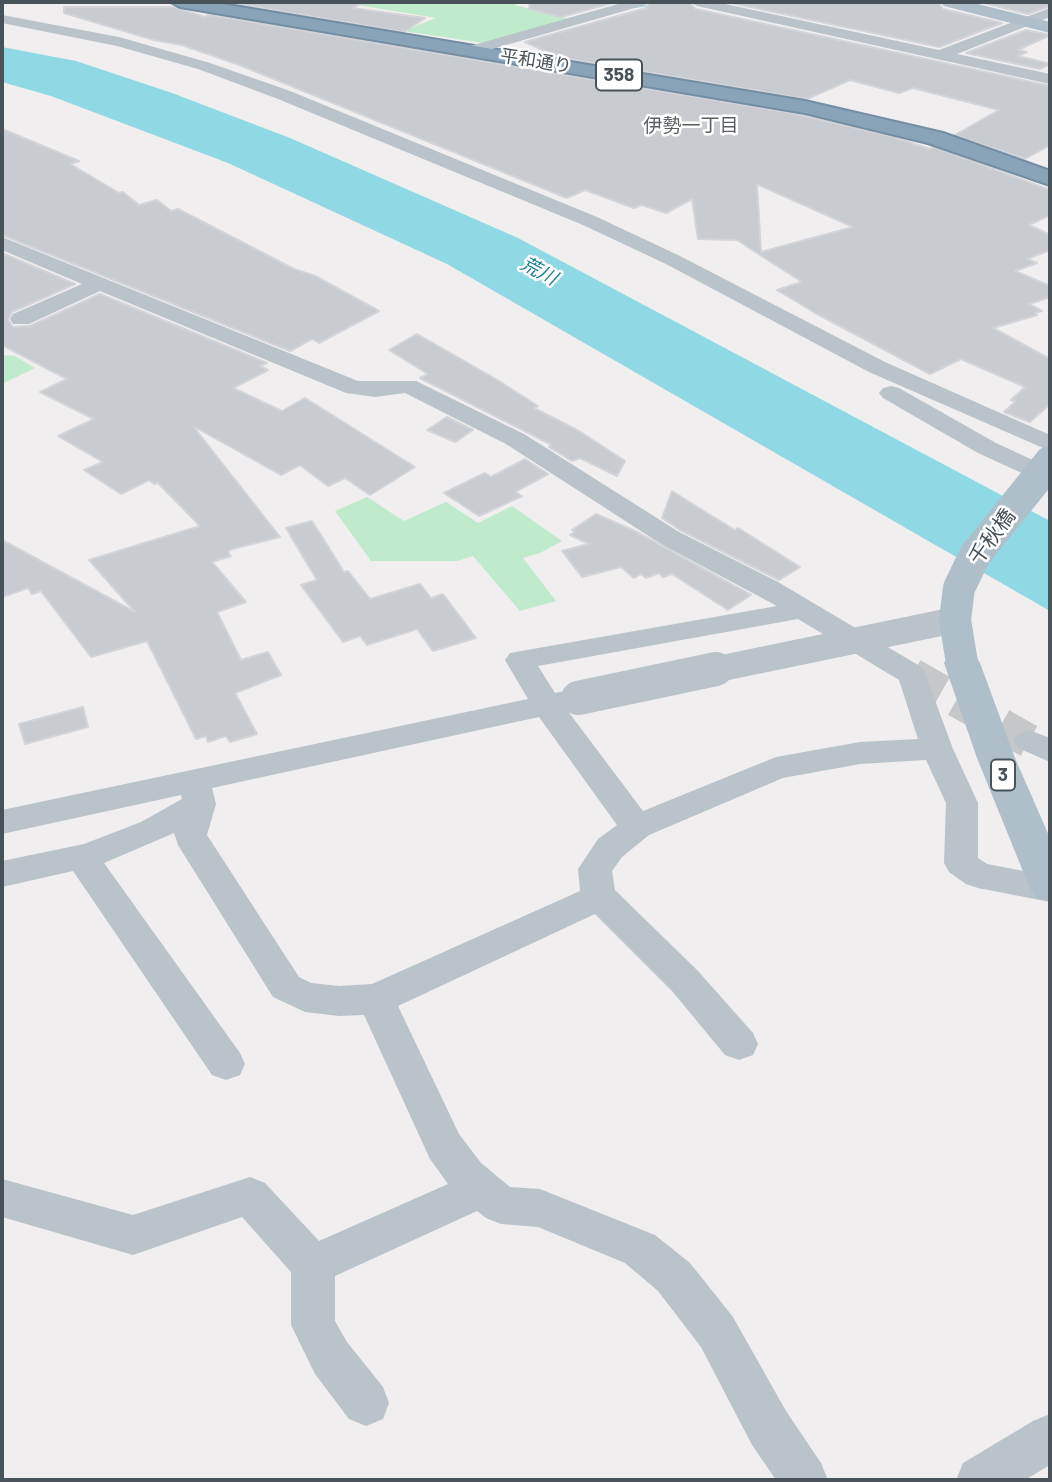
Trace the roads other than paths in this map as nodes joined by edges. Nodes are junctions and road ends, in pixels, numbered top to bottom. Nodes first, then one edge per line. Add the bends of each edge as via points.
1 (180, 2) edge
2 (640, 2) edge
3 (697, 2) edge
4 (950, 2) edge
5 (1050, 12) edge
6 (2, 19) edge
7 (1024, 21) junction
8 (1050, 28) edge
9 (469, 51) junction
10 (941, 55) junction
11 (1050, 79) edge
12 (1050, 178) edge
13 (2, 243) edge
14 (99, 284) junction
15 (21, 319) dead end
16 (798, 326) junction
17 (1050, 444) edge
18 (1050, 462) edge
19 (1050, 478) edge
20 (803, 610) junction
21 (955, 620) junction
22 (547, 705) junction
23 (937, 748) junction
24 (197, 792) junction
25 (2, 822) edge
26 (637, 827) junction
27 (81, 857) junction
28 (2, 874) edge
29 (1050, 887) edge
30 (600, 897) junction
31 (376, 999) junction
32 (739, 1044) dead end
33 (226, 1064) dead end
34 (482, 1189) junction
35 (2, 1198) edge
36 (313, 1265) junction
37 (366, 1403) dead end
38 (1050, 1438) edge
39 (804, 1480) edge
40 (980, 1480) edge

1 - 9 highway, 平和通り / 358
2 - 9 street
3 - 10 street
4 - 7 main road
5 - 7 street
6 - 16 street via 119,42 284,95 590,221
7 - 8 main road
7 - 10 street
9 - 12 highway, 平和通り / 358 via 870,121 994,156
10 - 11 street
13 - 14 street
14 - 15 street
14 - 20 street via 354,388 408,386 515,439 670,538
16 - 17 street via 877,367
16 - 19 street via 828,355 894,395
18 - 21 main road, 千秋橋 / 3, bridge via 975,555 958,588
20 - 22 street via 520,660
20 - 23 street via 912,675
21 - 22 street, bridge
21 - 29 main road, 千秋橋 / 3, bridge via 962,663
22 - 24 street
22 - 26 street
23 - 26 street via 860,753 776,768
23 - 29 street via 962,803 961,863 978,875
24 - 25 street
24 - 27 street via 153,830
24 - 31 street via 190,836 286,987 317,999
26 - 30 street via 610,848 595,869
27 - 28 street
27 - 33 street
30 - 31 street
30 - 32 street via 685,981
31 - 34 street via 444,1146
34 - 36 street
34 - 39 street via 501,1205 540,1208 640,1249 674,1277 717,1332 769,1428
35 - 36 street via 133,1235 250,1196
36 - 37 street via 313,1325 331,1358
38 - 40 street

